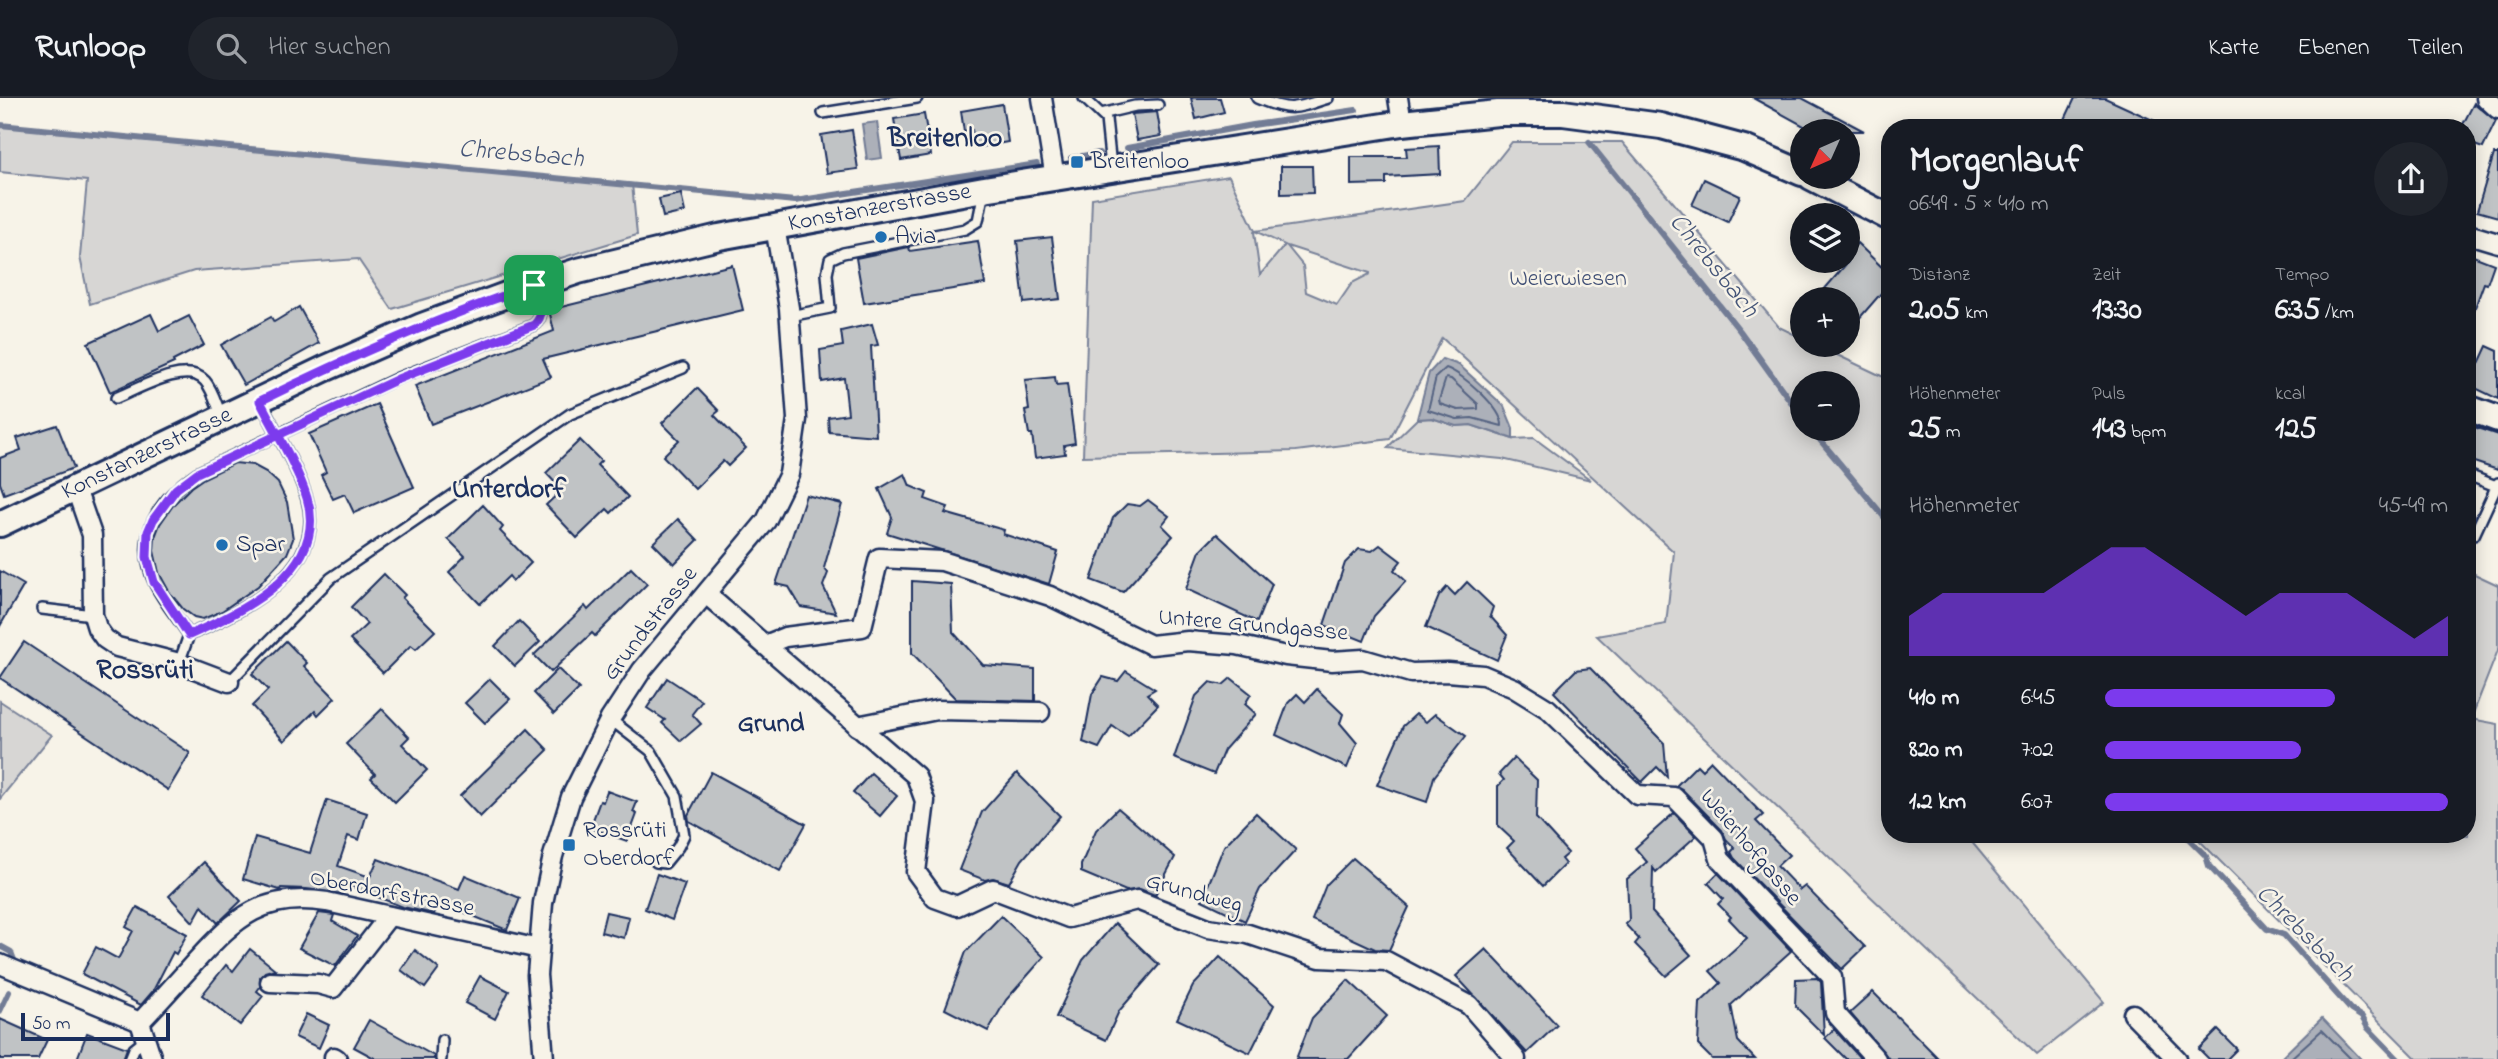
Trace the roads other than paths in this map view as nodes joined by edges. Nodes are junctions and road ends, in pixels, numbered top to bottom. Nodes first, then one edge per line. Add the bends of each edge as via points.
1 (917, 98) edge
2 (1042, 98) edge
3 (1084, 98) edge
4 (1257, 98) edge
5 (1328, 98) edge
6 (1398, 98) edge
7 (2486, 98) edge
8 (1134, 102) edge
9 (1158, 104) dead end
10 (2498, 109) edge
11 (823, 113) dead end
12 (1101, 114) junction
13 (1402, 123) junction
14 (1790, 168) edge
15 (1112, 169) junction
16 (1055, 178) junction
17 (984, 189) junction
18 (1834, 189) edge
19 (1881, 213) edge
20 (775, 227) junction
21 (2476, 236) edge
22 (2498, 243) edge
23 (534, 285) junction
24 (790, 316) junction
25 (683, 368) dead end
26 (116, 398) dead end
27 (260, 401) junction
28 (2476, 411) edge
29 (223, 418) junction
30 (2498, 419) edge
31 (277, 435) junction
32 (2476, 477) edge
33 (2497, 484) edge
34 (76, 489) junction
35 (0, 524) edge
36 (2476, 531) edge
37 (706, 594) junction
38 (42, 609) dead end
39 (93, 615) junction
40 (189, 635) junction
41 (765, 645) junction
42 (179, 663) junction
43 (229, 682) joint
44 (1548, 709) joint
45 (1040, 712) dead end
46 (610, 719) junction
47 (857, 726) junction
48 (656, 862) dead end
49 (389, 916) junction
50 (538, 949) junction
51 (0, 964) edge
52 (271, 982) dead end
53 (2133, 1014) dead end
54 (140, 1022) junction
55 (145, 1041) junction
56 (442, 1041) dead end
57 (130, 1059) edge
58 (152, 1059) edge
59 (442, 1059) edge
60 (544, 1059) edge
61 (1516, 1059) edge
62 (1876, 1059) edge
63 (2177, 1059) edge

1 - 11 lane
2 - 16 street
3 - 12 lane
4 - 5 lane via 1295,109
6 - 13 street
7 - 10 street
8 - 9 lane
8 - 12 lane
12 - 15 lane via 1106,119
13 - 14 main road, Konstanzerstrasse via 1498,113 1593,115 1715,139
13 - 15 main road, Konstanzerstrasse
15 - 16 main road, Konstanzerstrasse
16 - 17 main road, Konstanzerstrasse
17 - 20 main road, Konstanzerstrasse
17 - 24 lane via 978,221 965,229 830,259 830,308
18 - 19 main road
20 - 23 main road, Konstanzerstrasse via 621,259
20 - 24 street, Grundstrasse
21 - 22 street
23 - 27 main road, Konstanzerstrasse via 398,336
23 - 31 lane via 541,307 534,325 398,379
24 - 37 street, Grundstrasse via 797,419 789,474 766,521
25 - 43 lane via 570,414 365,554 331,578
26 - 29 lane via 177,374 194,373 206,383
27 - 29 main road, Konstanzerstrasse
27 - 31 lane
28 - 30 main road
29 - 34 main road, Konstanzerstrasse
31 - 40 lane via 307,498 310,523 305,547 293,568 258,598 229,618
31 - 40 lane via 197,473 167,499 153,520 146,545 150,569 160,594
32 - 33 lane
33 - 36 lane
34 - 35 main road, Konstanzerstrasse
34 - 39 street via 92,535
37 - 41 street, Grundweg
37 - 46 street, Grundstrasse via 642,670
38 - 39 lane
39 - 42 street via 105,639 117,647
40 - 42 lane
41 - 44 street, Untere Grundgasse via 785,637 862,627 879,558 942,561 1051,596 1151,645 1188,640 1332,661 1363,659 1411,673 1483,675
41 - 47 street, Grundweg
42 - 43 street
44 - 62 street, Weierhofgasse via 1637,795 1674,797 1714,838 1720,859 1832,977 1835,1013
45 - 47 street via 937,710
46 - 48 lane via 651,751 677,796 684,835 665,863
46 - 50 street, Grundstrasse via 571,797 553,856
47 - 61 street, Grundweg via 910,769 920,784 925,801 916,872 935,898 957,906 993,889 1069,918 1137,900 1208,928 1248,934 1320,958 1386,961 1469,1005
49 - 50 street, Oberdorfstrasse
49 - 52 street via 333,988
49 - 54 street, Oberdorfstrasse via 312,900 262,906 224,931
50 - 60 street, Grundstrasse
51 - 54 street
53 - 63 street
54 - 55 street
55 - 57 lane
55 - 58 street
56 - 59 lane

